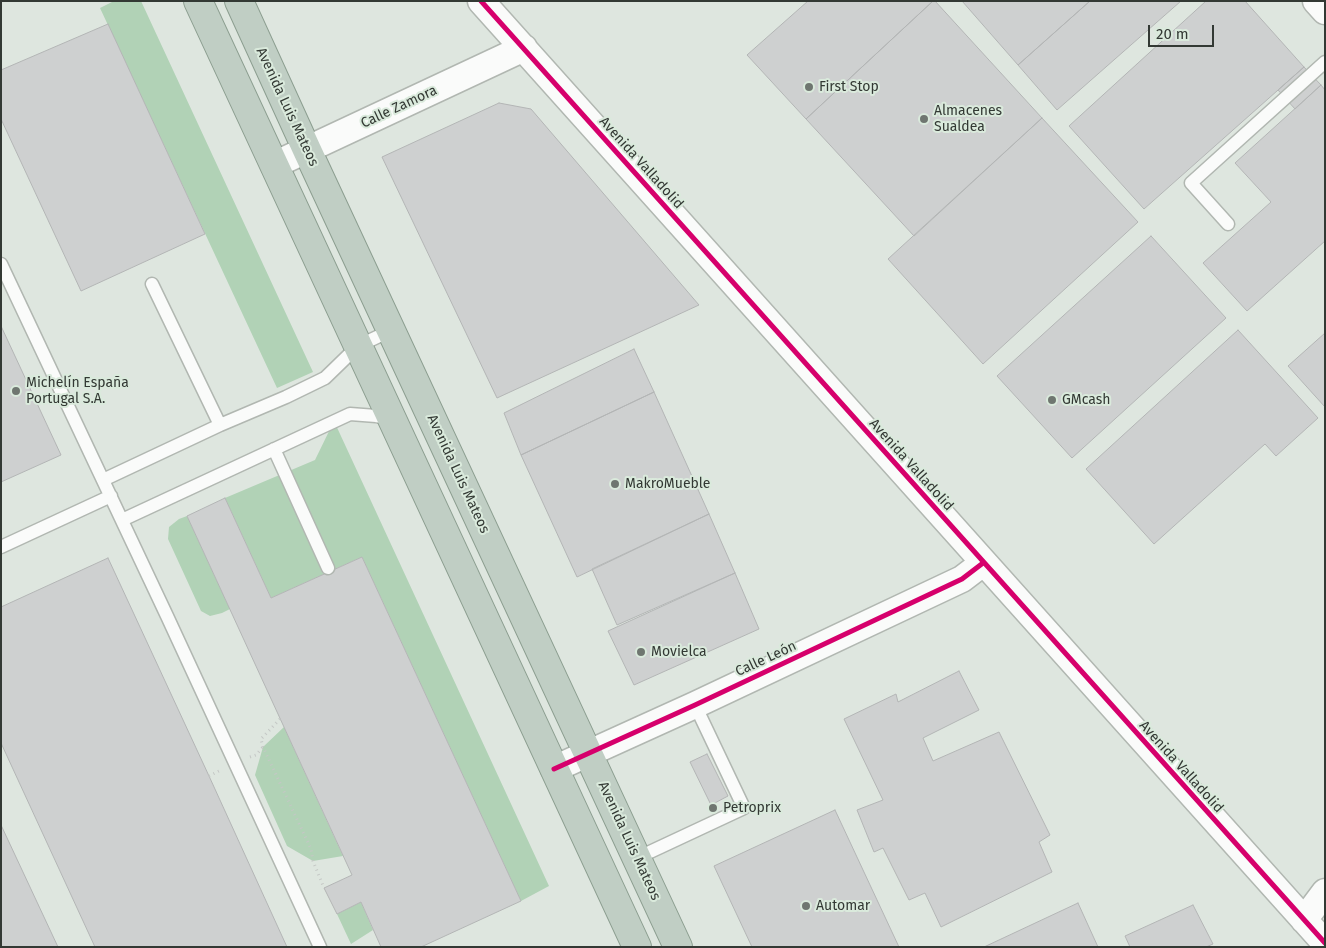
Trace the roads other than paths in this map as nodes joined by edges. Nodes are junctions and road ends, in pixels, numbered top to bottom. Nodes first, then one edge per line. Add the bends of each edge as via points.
1 (198, 1) edge
2 (239, 1) edge
3 (482, 1) edge
4 (1316, 1) edge
5 (1325, 11) edge
6 (524, 48) junction
7 (1325, 62) edge
8 (306, 150) junction
9 (274, 165) junction
10 (1228, 224) dead end
11 (1, 264) edge
12 (152, 284) dead end
13 (392, 330) junction
14 (358, 346) junction
15 (393, 420) junction
16 (220, 425) junction
17 (274, 450) junction
18 (103, 480) junction
19 (111, 496) junction
20 (122, 520) junction
21 (1, 546) edge
22 (983, 563) junction
23 (328, 568) dead end
24 (695, 705) junction
25 (588, 754) junction
26 (554, 769) junction
27 (637, 858) junction
28 (1325, 892) edge
29 (1304, 920) junction
30 (1325, 943) edge
31 (320, 947) edge
32 (636, 947) edge
33 (678, 947) edge

1 - 9 highway
2 - 8 highway, Avenida Luis Mateos
3 - 6 street, Avenida Valladolid
4 - 5 street
6 - 8 street, Calle Zamora
6 - 22 street, Avenida Valladolid
7 - 10 lane via 1191,183
8 - 9 street, Calle Zamora
8 - 13 highway, Avenida Luis Mateos
9 - 14 highway
11 - 18 lane
12 - 16 lane
13 - 14 lane
13 - 25 highway, Avenida Luis Mateos
14 - 15 highway
14 - 16 lane via 325,378
15 - 17 lane via 350,414
15 - 26 highway
16 - 18 lane
17 - 20 lane
17 - 23 lane
18 - 19 lane
19 - 20 lane
19 - 21 lane
20 - 31 lane
22 - 24 street, Calle León via 962,579
22 - 29 street, Avenida Valladolid
24 - 25 street, Calle León
24 - 27 lane via 744,808
25 - 26 street, Calle León
25 - 27 highway, Avenida Luis Mateos
26 - 32 highway
27 - 33 highway, Avenida Luis Mateos
28 - 29 street
29 - 30 street, Avenida Valladolid

